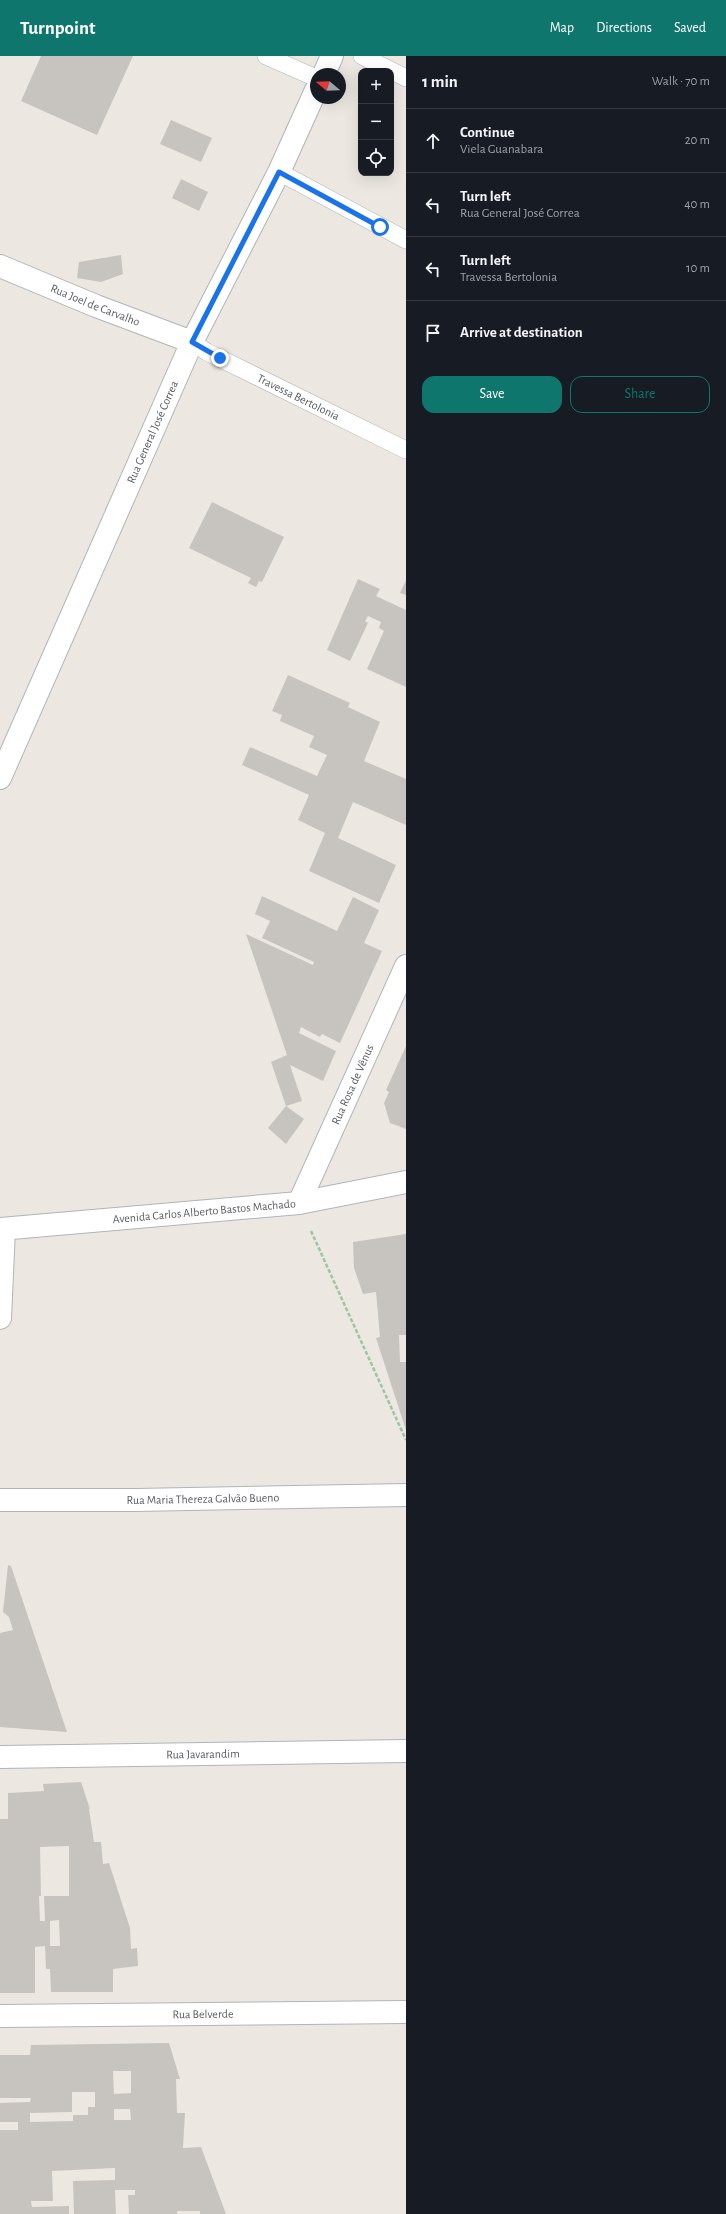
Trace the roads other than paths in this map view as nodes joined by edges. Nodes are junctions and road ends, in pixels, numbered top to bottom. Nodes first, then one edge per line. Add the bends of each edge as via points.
1 (266, 56) edge
2 (332, 56) edge
3 (362, 56) edge
4 (327, 68) edge
5 (310, 75) edge
6 (406, 78) edge
7 (310, 103) edge
8 (279, 172) junction
9 (406, 240) edge
10 (0, 266) edge
11 (192, 342) junction
12 (406, 450) edge
13 (0, 778) edge
14 (406, 966) edge
15 (406, 1182) edge
16 (299, 1202) junction
17 (2, 1229) edge
18 (0, 1318) edge
19 (406, 1495) edge
20 (0, 1500) edge
21 (406, 1751) edge
22 (0, 1757) edge
23 (406, 2012) edge
24 (0, 2016) edge

1 - 5 lane
2 - 4 street
3 - 6 lane
7 - 8 street, Rua General José Correa
8 - 9 lane
8 - 11 street, Rua General José Correa
10 - 11 street, Rua Joel de Carvalho
11 - 12 lane, Travessa Bertolonia via 207,352
11 - 13 street, Rua General José Correa
14 - 16 street, Rua Rosa de Vênus
15 - 16 street, Avenida Carlos Alberto Bastos Machado
16 - 17 street, Avenida Carlos Alberto Bastos Machado
17 - 18 street
19 - 20 street, Rua Maria Thereza Galvão Bueno
21 - 22 street, Rua Javarandim
23 - 24 street, Rua Belverde

